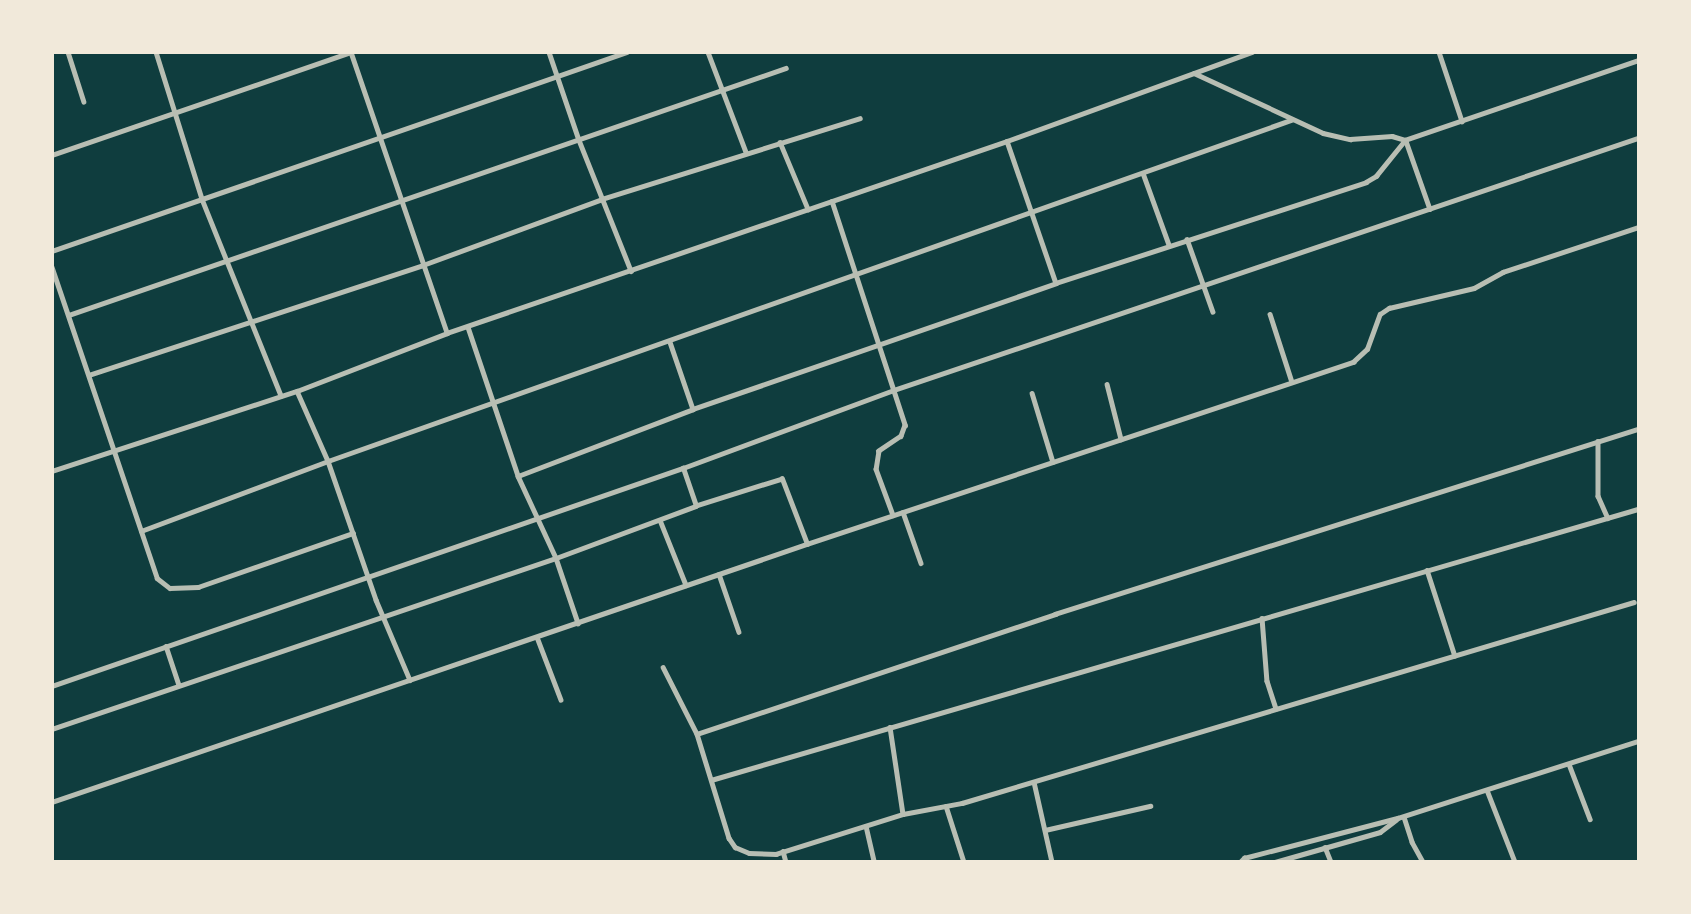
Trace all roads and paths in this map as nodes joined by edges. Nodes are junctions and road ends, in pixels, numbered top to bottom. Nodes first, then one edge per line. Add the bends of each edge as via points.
1 (68, 52) edge
2 (156, 52) edge
3 (351, 52) edge
4 (550, 52) edge
5 (627, 52) edge
6 (708, 52) edge
7 (1252, 52) edge
8 (1439, 52) edge
9 (1639, 60) edge
10 (786, 68) dead end
11 (1193, 73) junction
12 (559, 76) junction
13 (721, 90) junction
14 (84, 102) dead end
15 (173, 114) junction
16 (860, 118) dead end
17 (1291, 120) junction
18 (1462, 121) junction
19 (382, 137) junction
20 (1639, 138) edge
21 (579, 140) junction
22 (1007, 141) junction
23 (1405, 141) junction
24 (780, 142) junction
25 (746, 152) junction
26 (52, 155) edge
27 (1143, 173) junction
28 (602, 199) junction
29 (202, 200) junction
30 (832, 201) junction
31 (403, 202) junction
32 (808, 209) junction
33 (1430, 209) junction
34 (1031, 211) junction
35 (1639, 227) edge
36 (1188, 239) junction
37 (1169, 245) junction
38 (52, 251) edge
39 (225, 261) junction
40 (423, 265) junction
41 (52, 267) edge
42 (631, 271) junction
43 (857, 274) junction
44 (1056, 283) junction
45 (1203, 285) junction
46 (1213, 312) dead end
47 (1270, 314) dead end
48 (69, 315) junction
49 (251, 322) junction
50 (468, 327) junction
51 (447, 333) junction
52 (670, 342) junction
53 (879, 345) junction
54 (89, 375) junction
55 (1292, 382) junction
56 (1107, 384) dead end
57 (894, 390) junction
58 (297, 391) junction
59 (1032, 393) dead end
60 (281, 396) junction
61 (492, 403) junction
62 (693, 409) junction
63 (1639, 429) edge
64 (1121, 439) junction
65 (1598, 441) junction
66 (114, 450) junction
67 (328, 461) junction
68 (1053, 462) junction
69 (683, 467) junction
70 (52, 471) edge
71 (518, 476) junction
72 (696, 506) junction
73 (1639, 509) edge
74 (903, 512) junction
75 (893, 515) junction
76 (538, 518) junction
77 (1608, 518) junction
78 (660, 520) junction
79 (141, 531) junction
80 (353, 533) junction
81 (807, 544) junction
82 (556, 558) junction
83 (921, 563) dead end
84 (1427, 570) junction
85 (719, 574) junction
86 (368, 577) junction
87 (686, 585) junction
88 (1634, 602) dead end
89 (384, 614) junction
90 (1262, 618) junction
91 (578, 623) junction
92 (739, 632) dead end
93 (537, 637) junction
94 (166, 646) junction
95 (1455, 656) junction
96 (663, 667) dead end
97 (410, 680) junction
98 (52, 685) edge
99 (178, 685) junction
100 (561, 700) dead end
101 (1276, 709) junction
102 (890, 727) junction
103 (52, 729) edge
104 (697, 734) junction
105 (1639, 741) edge
106 (1569, 764) junction
107 (711, 780) junction
108 (1034, 782) junction
109 (1487, 790) junction
110 (52, 802) edge
111 (946, 806) junction
112 (1150, 806) dead end
113 (903, 814) junction
114 (1401, 817) junction
115 (1590, 819) dead end
116 (866, 826) junction
117 (1045, 830) junction
118 (1325, 847) junction
119 (783, 851) junction
120 (786, 862) edge
121 (874, 862) edge
122 (964, 862) edge
123 (1052, 862) edge
124 (1240, 862) edge
125 (1275, 862) edge
126 (1331, 862) edge
127 (1423, 862) edge
128 (1515, 862) edge

1 - 14 street
2 - 15 street
3 - 15 street
3 - 19 street
4 - 12 street
5 - 12 street
6 - 13 street
7 - 11 street
8 - 18 street
9 - 18 street
10 - 13 street
11 - 17 street
11 - 22 street
12 - 19 street
12 - 21 street
13 - 21 street
13 - 25 street
15 - 26 street
15 - 29 street
16 - 24 street
17 - 23 street via 1350,139 1392,136
17 - 27 street
18 - 23 street
19 - 29 street
19 - 31 street
20 - 33 street
21 - 28 street
21 - 31 street
22 - 30 street
22 - 34 street
23 - 33 street
23 - 36 street via 1366,182
24 - 25 street
24 - 32 street
25 - 28 street
27 - 34 street
27 - 37 street
28 - 40 street
28 - 42 street
29 - 38 street
29 - 39 street
30 - 32 street
30 - 43 street
31 - 39 street
31 - 40 street
32 - 42 street
33 - 45 street
34 - 43 street
34 - 44 street
35 - 55 street via 1503,272 1474,288 1389,308 1380,314 1367,349 1353,362
36 - 37 street
36 - 45 street
37 - 44 street
39 - 48 street
39 - 49 street
40 - 49 street
40 - 51 street
41 - 48 street
42 - 50 street
43 - 52 street
43 - 53 street
44 - 53 street
45 - 46 street
45 - 57 street
47 - 55 street
48 - 54 street
49 - 54 street
49 - 60 street
50 - 51 street
50 - 61 street
51 - 58 street
52 - 61 street
52 - 62 street
53 - 57 street
53 - 62 street
54 - 66 street
55 - 64 street
56 - 64 street
57 - 69 street
57 - 75 street via 905,425 901,436 879,451 876,468
58 - 60 street
58 - 67 street
59 - 68 street
60 - 66 street
61 - 67 street
61 - 71 street
62 - 71 street
63 - 65 street
64 - 68 street
65 - 77 street via 1598,496
65 - 104 street
66 - 70 street
66 - 79 street
67 - 79 street
67 - 80 street
68 - 74 street
69 - 72 street
69 - 76 street
71 - 76 street
72 - 78 street
72 - 81 street via 782,480
73 - 77 street
74 - 75 street
74 - 83 street
75 - 81 street
76 - 82 street
76 - 86 street
77 - 84 street
78 - 82 street
78 - 87 street
79 - 80 street via 157,578 170,588 198,587
80 - 86 street
81 - 85 street
82 - 89 street
82 - 91 street
84 - 90 street
84 - 95 street
85 - 87 street
85 - 92 street
86 - 89 street
86 - 94 street
87 - 91 street
88 - 95 street
89 - 97 street
89 - 99 street
90 - 101 street via 1267,681
90 - 102 street
91 - 93 street
93 - 97 street
93 - 100 street
94 - 98 street
94 - 99 street
95 - 101 street
96 - 104 street
97 - 110 street
99 - 103 street
101 - 108 street
102 - 107 street
102 - 113 street
104 - 107 street
105 - 106 street
106 - 109 street
106 - 115 street
107 - 119 street via 735,847 749,853
108 - 111 street
108 - 117 street
109 - 114 street
109 - 128 street
111 - 113 street
111 - 122 street
112 - 117 street
113 - 116 street
114 - 118 street via 1380,832
114 - 124 street
114 - 127 street
116 - 119 street
116 - 121 street
117 - 123 street
118 - 125 street
118 - 126 street
119 - 120 street

